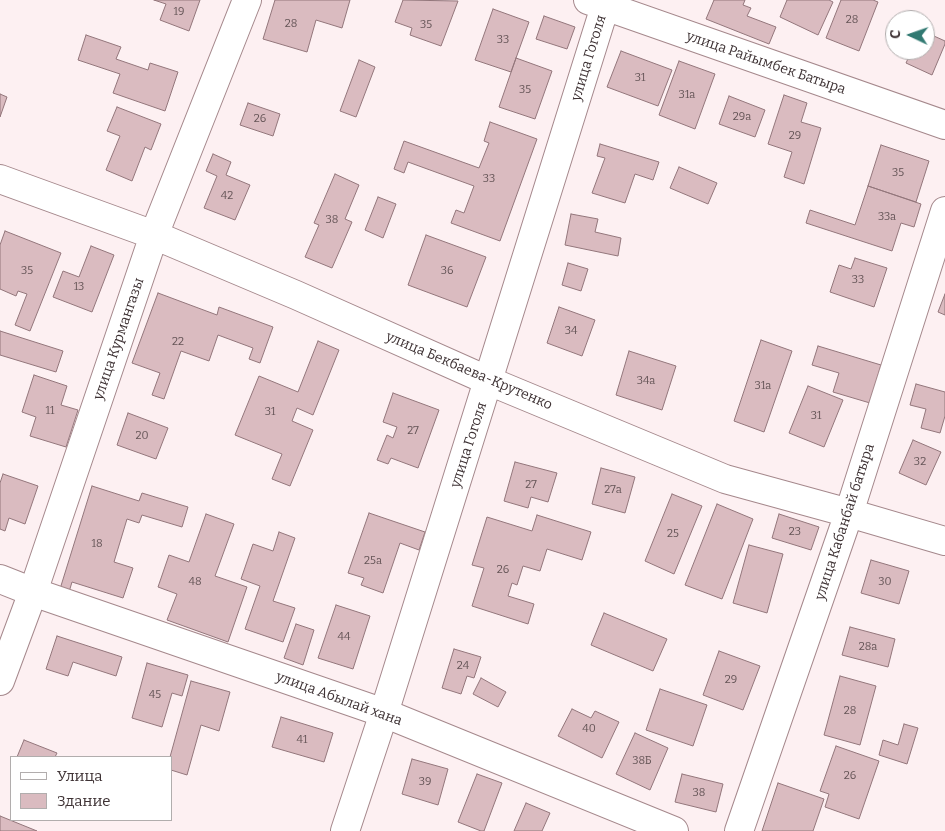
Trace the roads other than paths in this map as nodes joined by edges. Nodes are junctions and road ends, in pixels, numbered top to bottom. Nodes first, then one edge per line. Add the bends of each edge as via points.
1 (247, 0) edge
2 (600, 2) edge
3 (945, 125) edge
4 (0, 179) edge
5 (945, 211) edge
6 (154, 235) junction
7 (489, 381) junction
8 (849, 513) junction
9 (945, 541) edge
10 (0, 579) edge
11 (33, 592) junction
12 (0, 681) edge
13 (384, 713) junction
14 (345, 831) edge
15 (674, 831) edge
16 (739, 831) edge

1 - 6 street, улица Курмангазы
2 - 3 street, улица Райымбек Батыра
2 - 7 street, улица Гоголя
4 - 6 street, улица Бекбаева-Крутенко
5 - 8 street, улица Кабанбай батыра
6 - 7 street, улица Бекбаева-Крутенко
6 - 11 street, улица Курмангазы
7 - 8 street, улица Бекбаева-Крутенко via 725,479
7 - 13 street, улица Гоголя
8 - 9 street, улица Бекбаева-Крутенко
8 - 16 street, улица Кабанбай батыра
10 - 11 street, улица Абылай хана
11 - 12 street, улица Курмангазы
11 - 13 street, улица Абылай хана
13 - 14 street, улица Гоголя
13 - 15 street, улица Абылай хана

